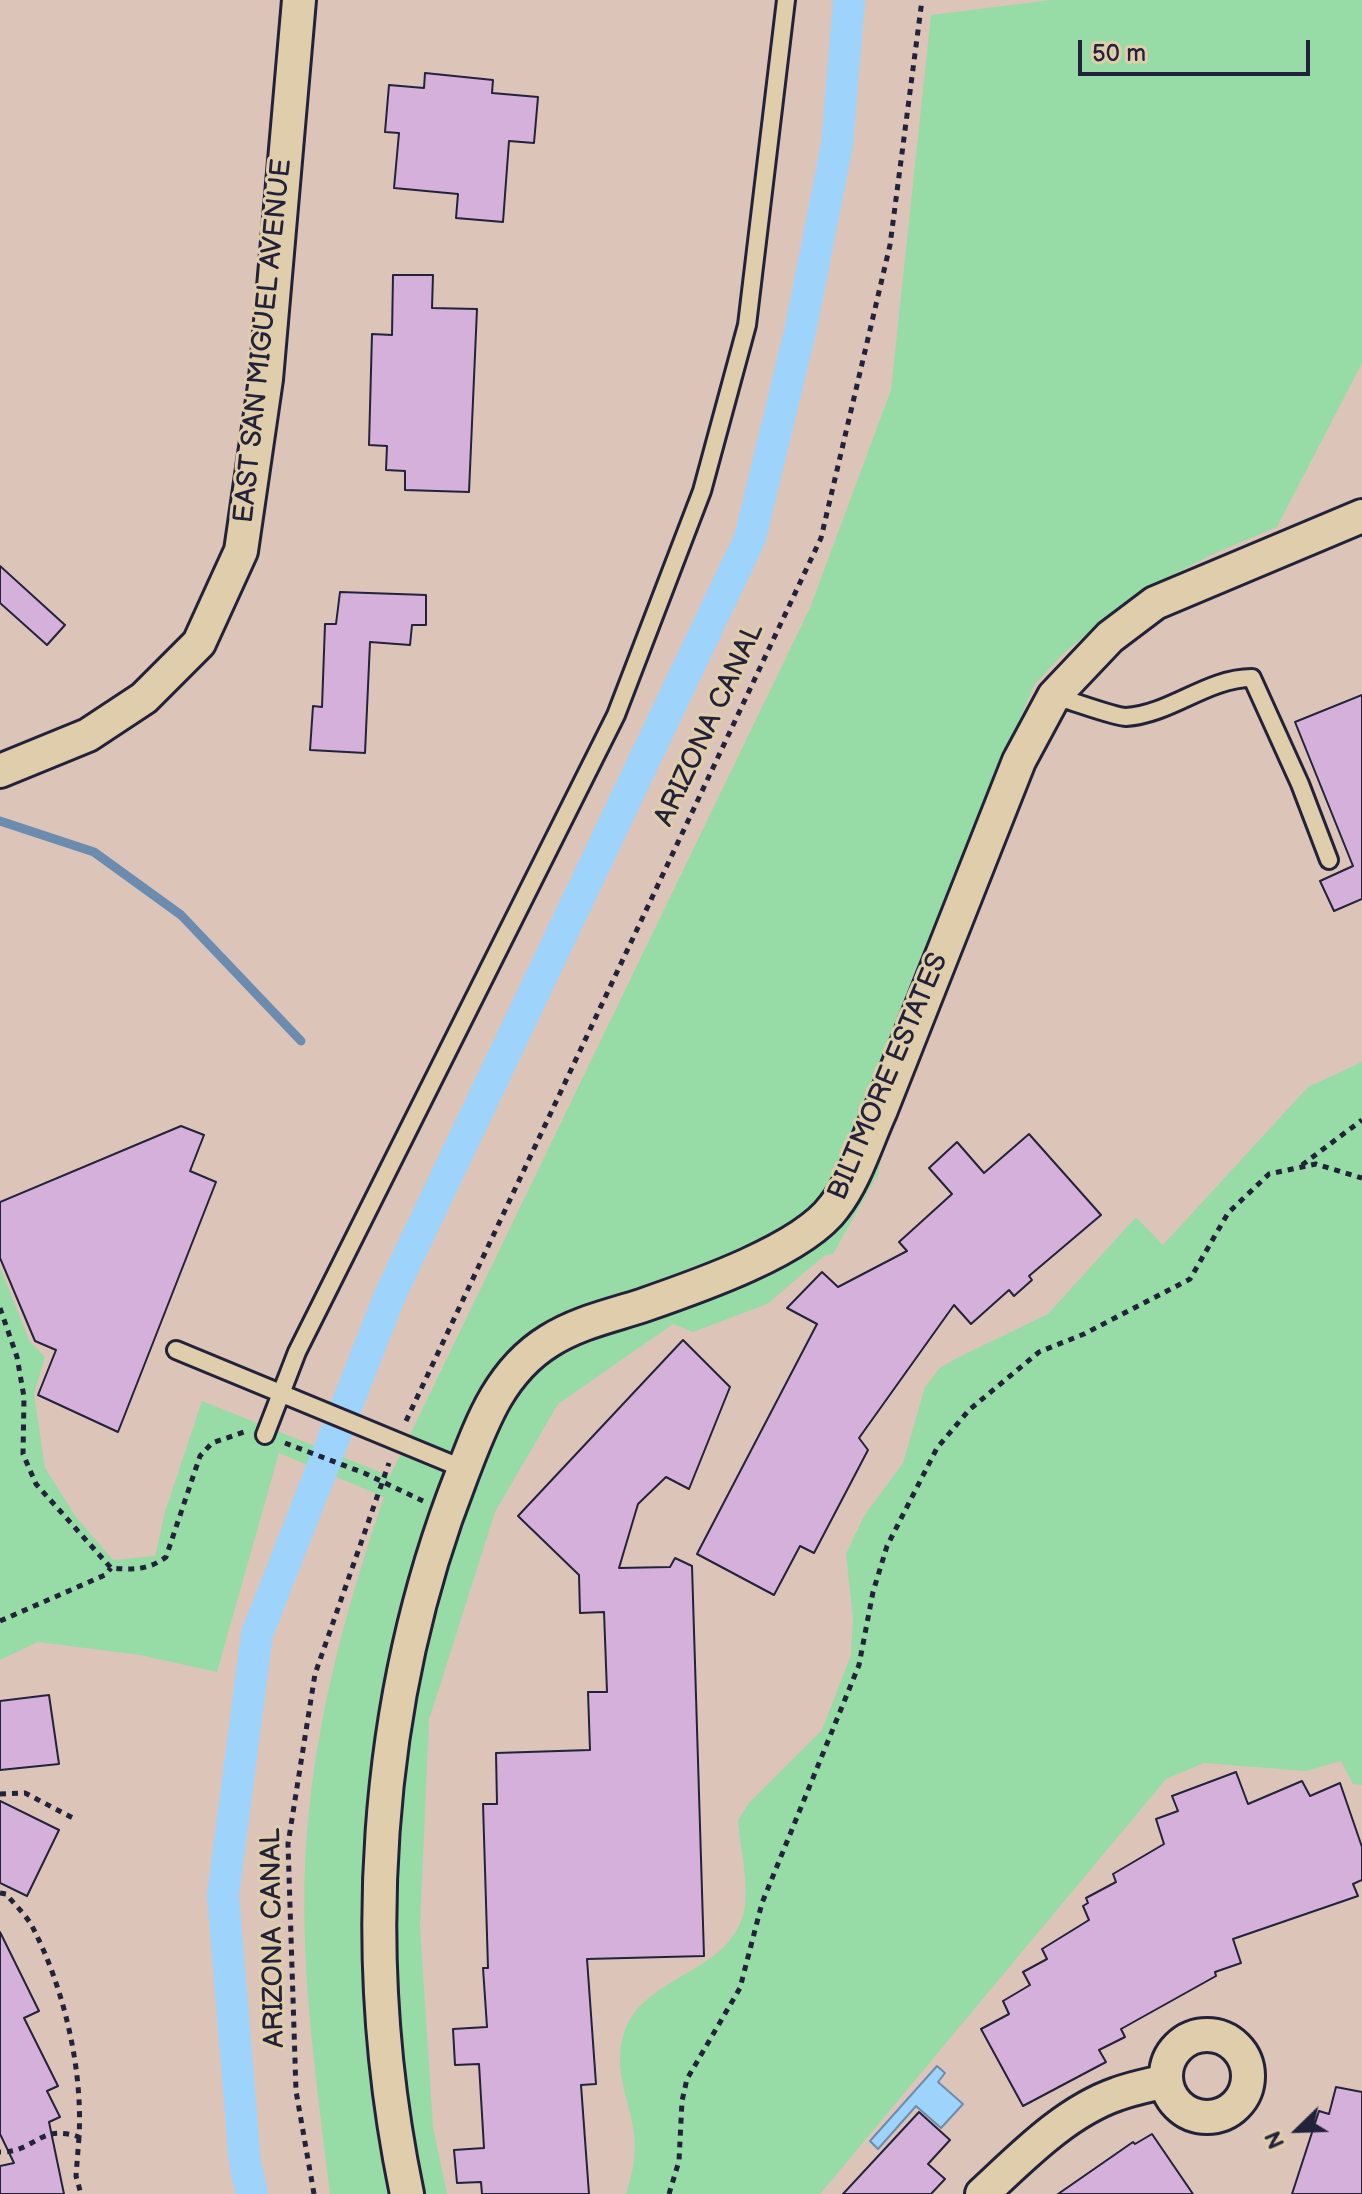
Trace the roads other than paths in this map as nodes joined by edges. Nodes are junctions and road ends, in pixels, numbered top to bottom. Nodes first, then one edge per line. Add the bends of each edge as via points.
1 (299, 0) edge
2 (786, 0) edge
3 (1362, 516) edge
4 (1054, 696) junction
5 (0, 771) edge
6 (1329, 860) dead end
7 (176, 1350) dead end
8 (280, 1395) junction
9 (265, 1435) road end
10 (464, 1469) junction
11 (1166, 2081) dead end
12 (407, 2194) edge
13 (982, 2194) edge

1 - 5 street, EAST SAN MIGUEL AVENUE via 266,379 241,551 199,643 144,698 88,735
2 - 8 lane via 747,325 702,491 616,715 304,1337
3 - 4 street, BILTMORE ESTATES via 1155,603 1110,637
4 - 6 lane via 1123,717 1232,678 1252,678
4 - 10 street, BILTMORE ESTATES via 1019,761 880,1112 836,1206 774,1253 548,1341 523,1361 496,1396
7 - 8 lane
8 - 9 lane
8 - 10 lane
10 - 12 street, BILTMORE ESTATES via 432,1563 407,1663 381,1845 385,2059
11 - 13 street via 1116,2094 1079,2114 1036,2144

